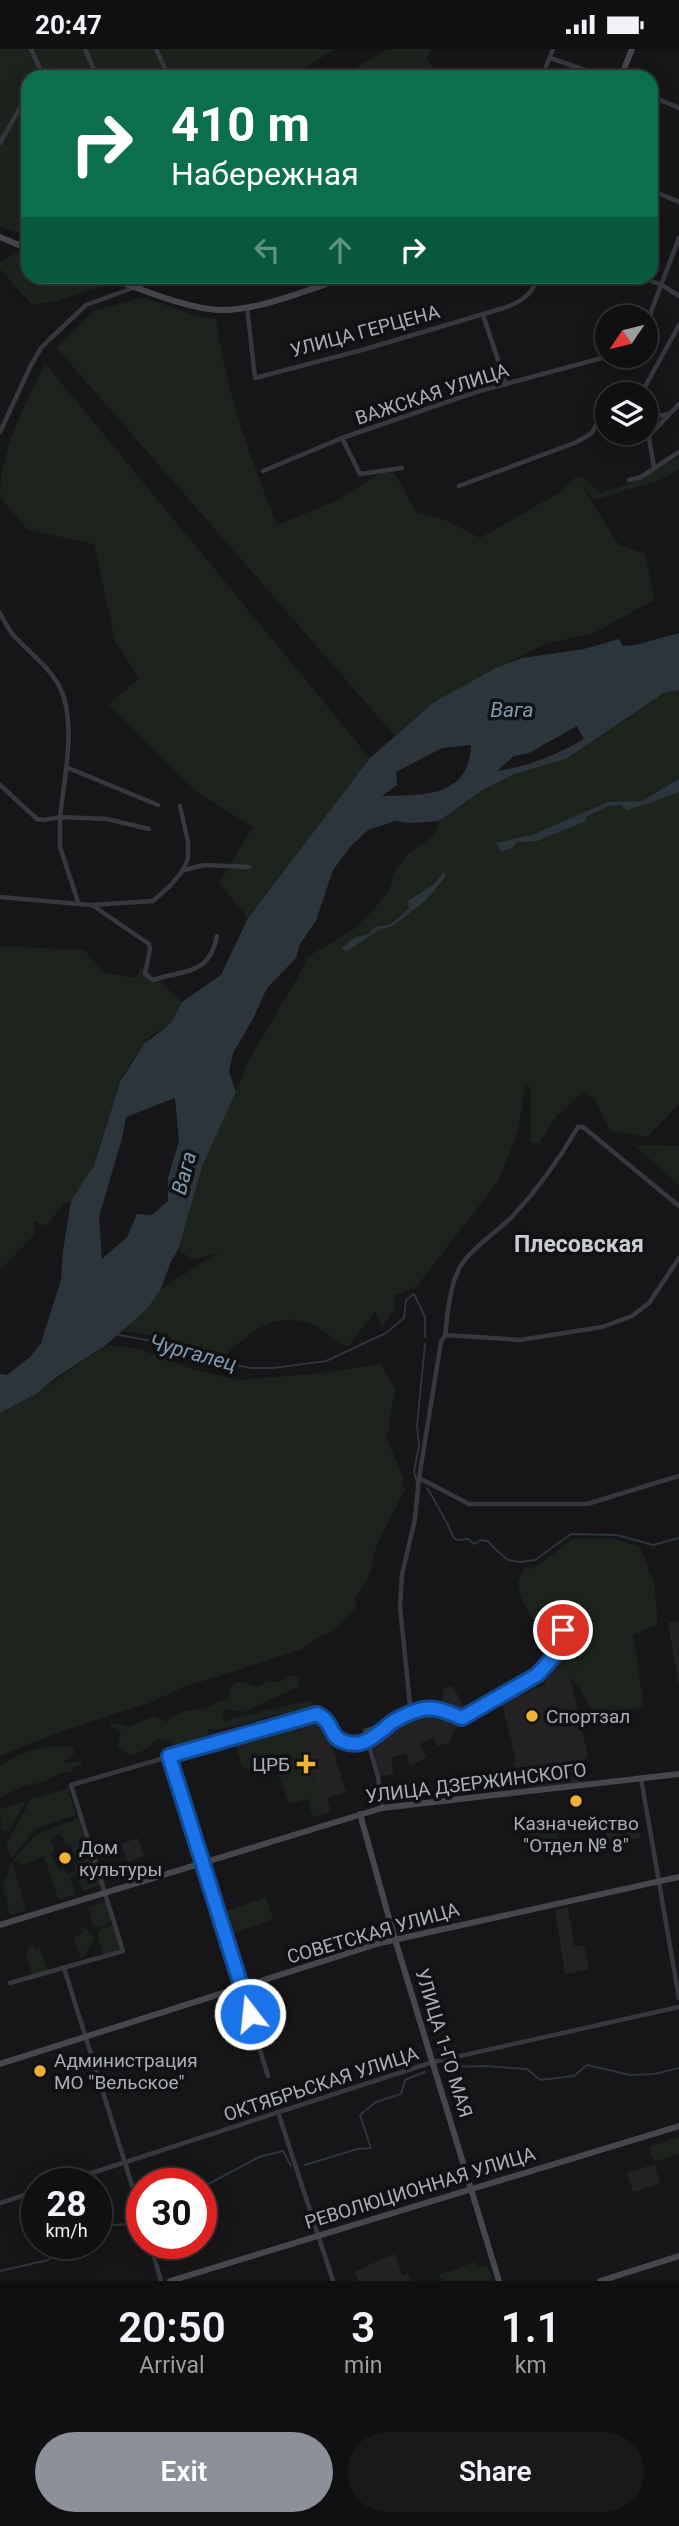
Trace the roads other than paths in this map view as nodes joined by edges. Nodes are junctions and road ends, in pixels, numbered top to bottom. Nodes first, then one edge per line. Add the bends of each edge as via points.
1 (31, 49) edge
2 (85, 49) edge
3 (156, 49) edge
4 (553, 49) edge
5 (632, 49) edge
6 (550, 58) junction
7 (38, 70) edge
8 (94, 70) edge
9 (166, 70) edge
10 (545, 70) edge
11 (585, 70) edge
12 (624, 70) edge
13 (658, 99) edge
14 (21, 106) edge
15 (679, 109) edge
16 (0, 143) edge
17 (658, 193) edge
18 (679, 202) edge
19 (0, 237) edge
20 (679, 238) edge
21 (21, 246) edge
22 (126, 284) edge
23 (147, 284) edge
24 (324, 284) edge
25 (536, 284) edge
26 (658, 284) edge
27 (662, 285) junction
28 (138, 288) junction
29 (679, 296) edge
30 (654, 305) edge
31 (247, 307) junction
32 (483, 315) junction
33 (679, 325) edge
34 (595, 360) edge
35 (648, 382) edge
36 (506, 384) junction
37 (679, 404) edge
38 (668, 414) junction
39 (658, 416) edge
40 (658, 426) edge
41 (595, 427) edge
42 (0, 432) edge
43 (342, 438) junction
44 (650, 445) edge
45 (679, 452) edge
46 (654, 467) junction
47 (402, 468) dead end
48 (263, 471) dead end
49 (629, 480) dead end
50 (460, 486) dead end
51 (0, 613) edge
52 (66, 767) junction
53 (0, 785) edge
54 (158, 805) dead end
55 (180, 807) dead end
56 (60, 817) junction
57 (149, 829) dead end
58 (250, 867) dead end
59 (183, 870) junction
60 (0, 897) edge
61 (78, 902) junction
62 (91, 905) junction
63 (217, 936) dead end
64 (679, 1206) edge
65 (679, 1258) edge
66 (445, 1335) junction
67 (679, 1476) edge
68 (419, 1478) junction
69 (563, 1630) dead end
70 (411, 1715) junction
71 (393, 1722) junction
72 (368, 1742) junction
73 (169, 1756) junction
74 (679, 1774) edge
75 (640, 1778) junction
76 (382, 1808) junction
77 (360, 1814) junction
78 (204, 1863) junction
79 (679, 1877) edge
80 (659, 1881) junction
81 (105, 1894) junction
82 (0, 1925) edge
83 (395, 1939) junction
84 (64, 1968) junction
85 (10, 1983) dead end
86 (242, 1987) junction
87 (679, 1998) edge
88 (679, 2007) edge
89 (85, 2038) junction
90 (433, 2063) junction
91 (0, 2064) edge
92 (268, 2076) dead end
93 (278, 2112) junction
94 (679, 2126) edge
95 (125, 2162) junction
96 (107, 2168) edge
97 (127, 2168) edge
98 (471, 2190) junction
99 (21, 2196) edge
100 (0, 2203) edge
101 (317, 2235) junction
102 (679, 2256) edge
103 (155, 2259) edge
104 (162, 2281) edge
105 (170, 2281) edge
106 (333, 2281) edge
107 (499, 2281) edge
108 (600, 2281) edge

1 - 7 street
2 - 8 street
3 - 9 street
4 - 6 street
5 - 12 main road
6 - 10 street
6 - 11 street
13 - 15 street
14 - 16 street
17 - 18 street
19 - 21 main road
20 - 27 street
22 - 28 main road
23 - 28 street
24 - 31 main road
25 - 32 street, УЛИЦА ГЕРЦЕНА via 521,302
26 - 27 street
27 - 29 street
27 - 30 street
28 - 31 main road via 205,308
28 - 42 street via 86,305 41,348
31 - 32 street, УЛИЦА ГЕРЦЕНА via 255,378
32 - 36 street
33 - 35 street
34 - 36 street, ВАЖСКАЯ УЛИЦА
36 - 43 street, ВАЖСКАЯ УЛИЦА
37 - 38 street
38 - 39 street
38 - 40 street
41 - 50 street via 577,442
43 - 47 street via 360,474
43 - 48 street, ВАЖСКАЯ УЛИЦА
44 - 46 street
45 - 46 street
46 - 49 street
51 - 52 street via 12,634 58,684 66,702
52 - 54 street
52 - 56 street
53 - 56 street via 37,819
55 - 59 street via 188,842
56 - 57 street via 107,819
56 - 61 street via 60,847
58 - 59 street via 204,865
59 - 62 street via 153,901
60 - 61 street
61 - 62 street
62 - 63 street via 149,944 145,974 153,981 198,968 214,952
64 - 66 street via 578,1127 538,1187 461,1265 451,1290
65 - 66 street via 649,1303 632,1316 602,1327 520,1340
66 - 68 street
67 - 68 street via 587,1504 468,1504
68 - 70 street via 400,1607
69 - 70 street via 562,1647 537,1675 473,1712 462,1718 439,1709
70 - 71 street
71 - 72 street
71 - 72 street via 365,1731
72 - 73 street via 341,1741 317,1714
72 - 76 street
73 - 78 street
73 - 81 street via 71,1785
74 - 75 main road, УЛИЦА ДЗЕРЖИНСКОГО
75 - 76 main road, УЛИЦА ДЗЕРЖИНСКОГО
75 - 80 street
76 - 77 main road, УЛИЦА ДЗЕРЖИНСКОГО
77 - 78 main road, УЛИЦА ДЗЕРЖИНСКОГО
77 - 83 main road, УЛИЦА 1-ГО МАЯ
78 - 81 main road, УЛИЦА ДЗЕРЖИНСКОГО
78 - 86 street
79 - 80 main road, СОВЕТСКАЯ УЛИЦА
80 - 83 main road, СОВЕТСКАЯ УЛИЦА
80 - 87 street
81 - 82 main road, УЛИЦА ДЗЕРЖИНСКОГО
81 - 84 street via 123,1951
83 - 86 main road, СОВЕТСКАЯ УЛИЦА
83 - 90 main road, УЛИЦА 1-ГО МАЯ
84 - 85 street
84 - 89 street
86 - 89 main road, СОВЕТСКАЯ УЛИЦА
86 - 92 street
88 - 90 street, ОКТЯБРЬСКАЯ УЛИЦА
89 - 91 main road, СОВЕТСКАЯ УЛИЦА
89 - 95 street
90 - 93 street, ОКТЯБРЬСКАЯ УЛИЦА
90 - 98 main road, УЛИЦА 1-ГО МАЯ
93 - 95 street, ОКТЯБРЬСКАЯ УЛИЦА
93 - 101 street
94 - 98 main road, РЕВОЛЮЦИОННАЯ УЛИЦА
95 - 96 street, ОКТЯБРЬСКАЯ УЛИЦА
95 - 97 street
98 - 101 main road, РЕВОЛЮЦИОННАЯ УЛИЦА
98 - 107 main road, УЛИЦА 1-ГО МАЯ
99 - 100 street
101 - 105 main road, РЕВОЛЮЦИОННАЯ УЛИЦА
101 - 106 street
102 - 108 main road
103 - 104 street

